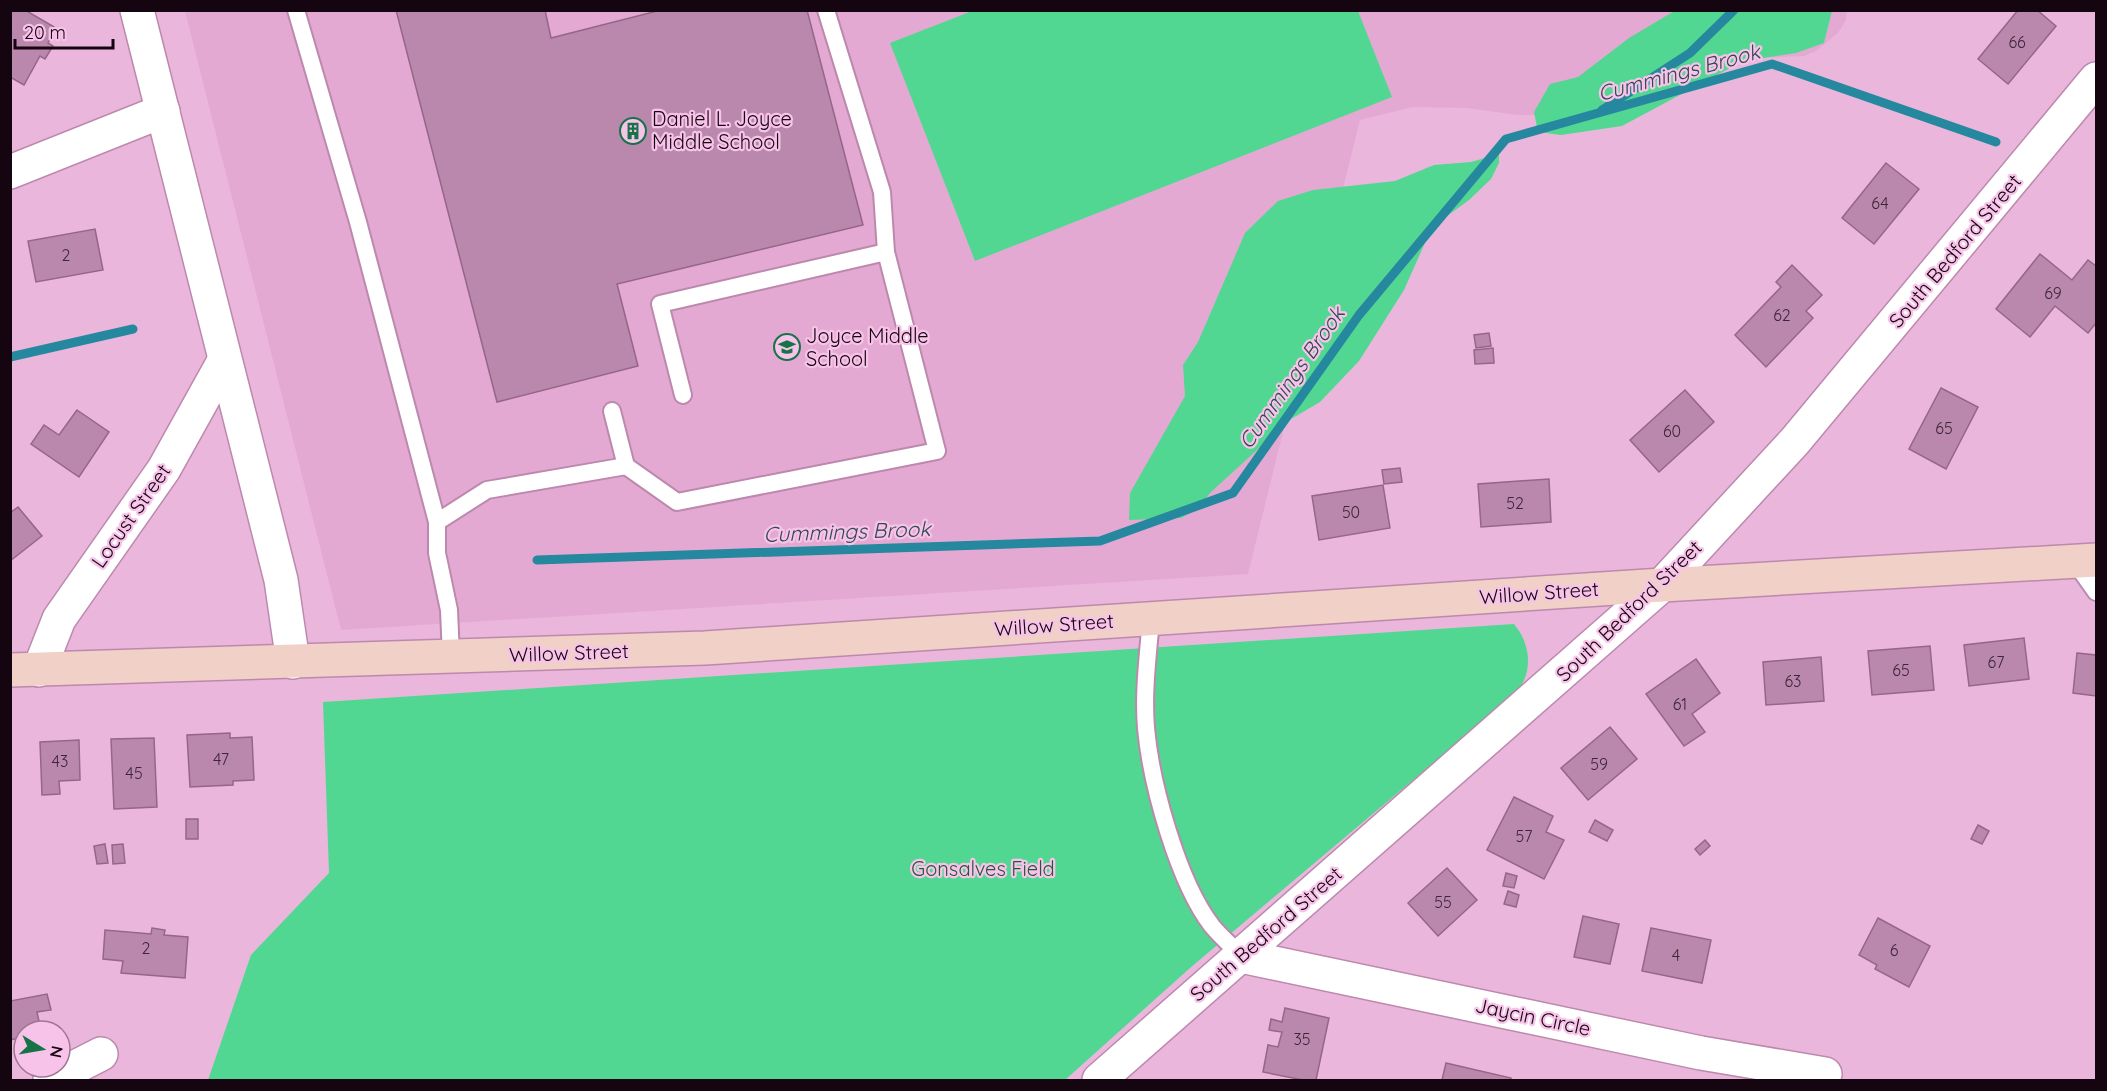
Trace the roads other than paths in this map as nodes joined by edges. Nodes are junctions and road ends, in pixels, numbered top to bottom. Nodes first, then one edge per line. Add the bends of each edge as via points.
1 (137, 10) edge
2 (296, 10) edge
3 (826, 10) edge
4 (2097, 79) edge
5 (163, 111) junction
6 (10, 172) edge
7 (886, 252) junction
8 (224, 361) junction
9 (683, 395) dead end
10 (612, 411) dead end
11 (626, 466) junction
12 (437, 522) junction
13 (2085, 561) edge
14 (1662, 585) junction
15 (2097, 592) edge
16 (1151, 619) junction
17 (451, 656) junction
18 (293, 662) junction
19 (25, 670) edge
20 (1241, 956) junction
21 (101, 1054) dead end
22 (1825, 1074) dead end
23 (50, 1080) edge
24 (1099, 1080) edge

1 - 5 street
2 - 12 lane via 358,222
3 - 7 lane via 882,192
4 - 14 street, South Bedford Street via 1795,441
5 - 6 street
5 - 8 street
7 - 9 lane via 660,304
7 - 11 lane via 937,451 677,502
8 - 18 street via 281,580
8 - 19 street, Locust Street via 164,469
10 - 11 lane
11 - 12 lane via 488,490
12 - 17 lane via 437,554 449,610
13 - 14 street, Willow Street
13 - 15 lane
14 - 16 street, Willow Street
14 - 20 street, South Bedford Street
16 - 17 street, Willow Street via 705,648
16 - 20 lane via 1146,729 1168,830 1195,898 1212,926
17 - 18 street, Willow Street
18 - 19 street, Willow Street
20 - 22 street, Jaycin Circle via 1701,1053
20 - 24 street, South Bedford Street
21 - 23 street

